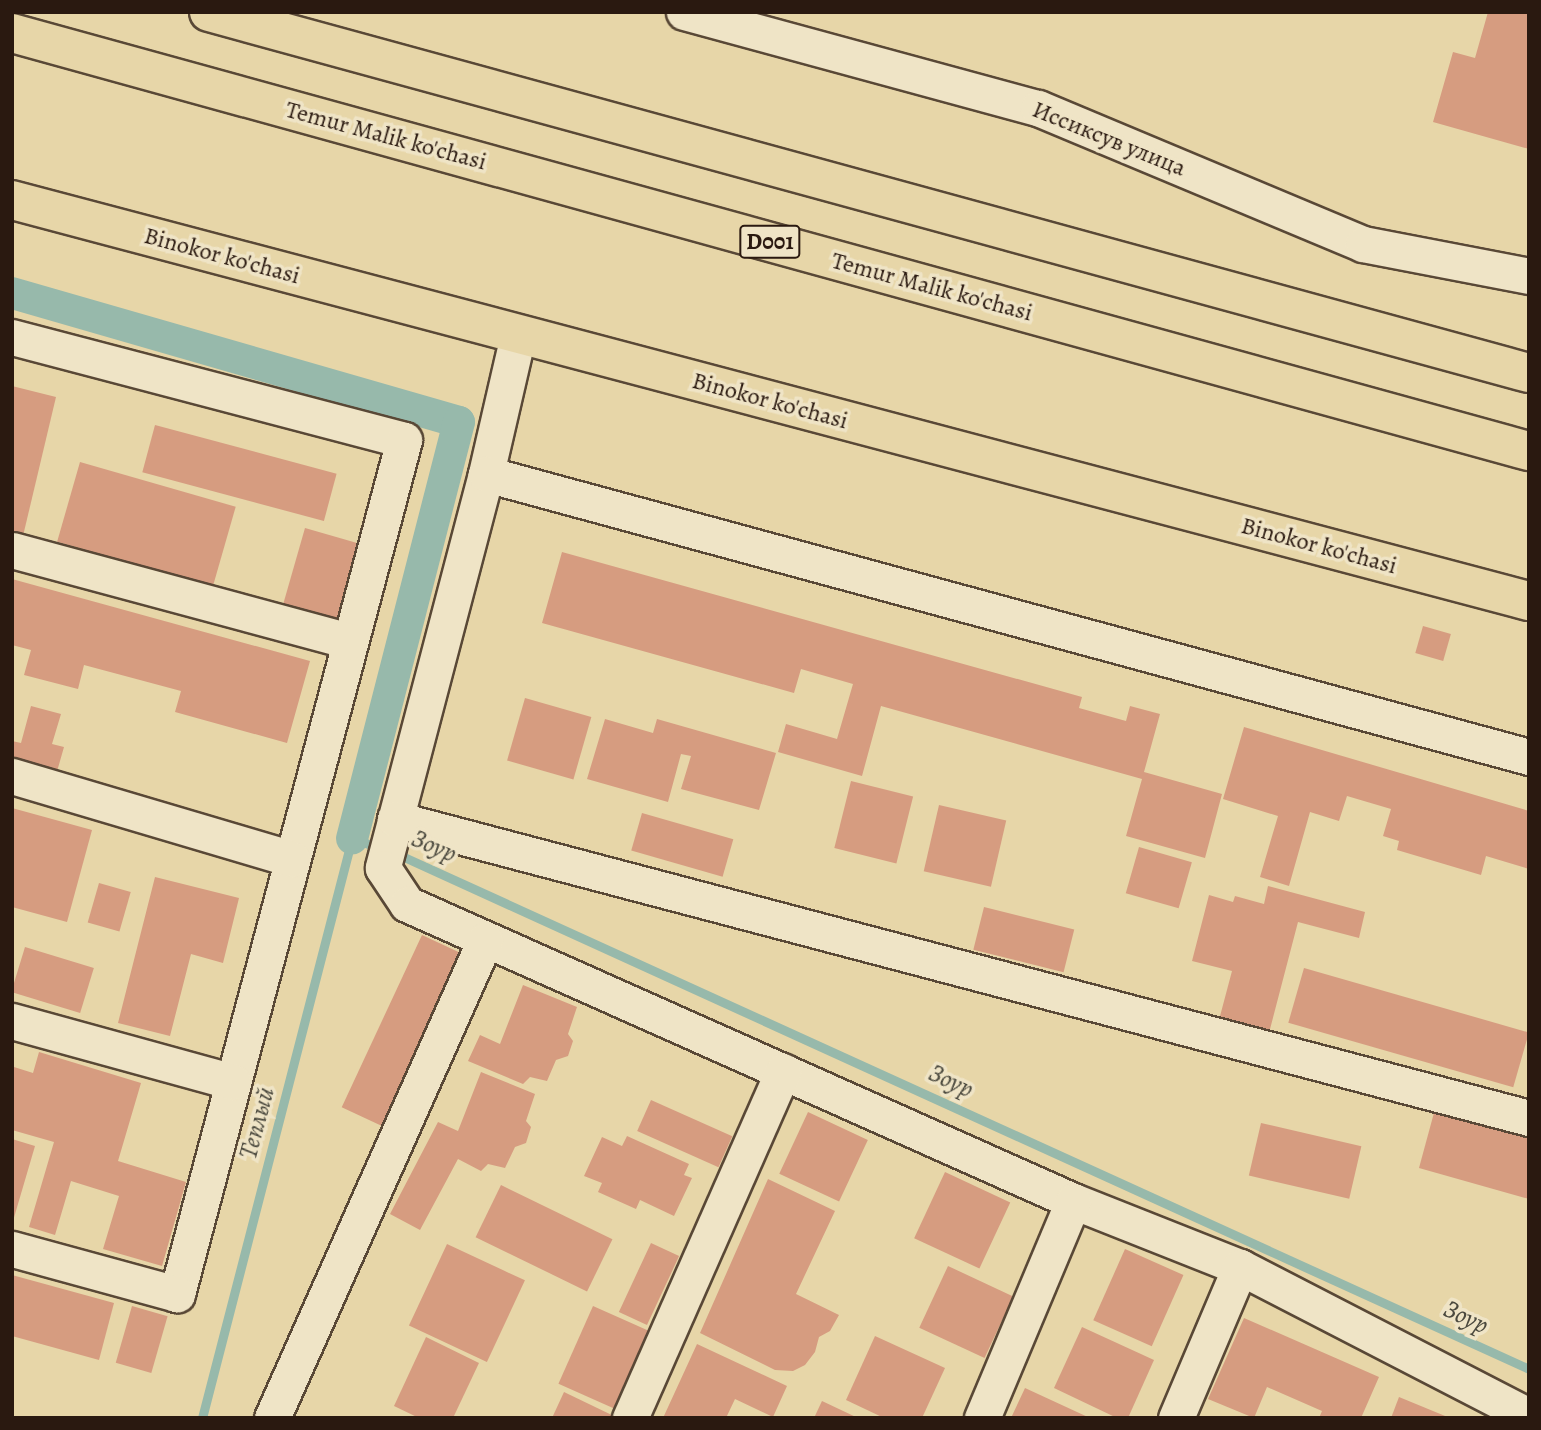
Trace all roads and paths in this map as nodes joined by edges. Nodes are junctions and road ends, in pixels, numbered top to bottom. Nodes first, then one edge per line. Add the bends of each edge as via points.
1 (209, 12) edge
2 (684, 12) edge
3 (12, 33) edge
4 (12, 200) edge
5 (1529, 276) edge
6 (518, 335) junction
7 (12, 337) edge
8 (1529, 373) edge
9 (1529, 451) edge
10 (486, 474) junction
11 (12, 550) edge
12 (1529, 601) edge
13 (350, 641) junction
14 (1529, 757) edge
15 (12, 776) edge
16 (395, 819) junction
17 (292, 859) junction
18 (485, 940) junction
19 (12, 1021) edge
20 (783, 1071) junction
21 (233, 1082) junction
22 (1529, 1118) edge
23 (1073, 1201) junction
24 (12, 1249) edge
25 (1240, 1268) junction
26 (1525, 1416) edge
27 (272, 1418) edge
28 (630, 1418) edge
29 (982, 1418) edge
30 (1176, 1418) edge

1 - 8 main road
2 - 5 street, Иссиксув улица via 1038,108 1363,244
3 - 9 main road, Temur Malik ko'chasi / D001
4 - 6 main road, Binokor ko'chasi
6 - 10 street
6 - 12 main road, Binokor ko'chasi
7 - 13 street via 404,440
10 - 14 street
10 - 16 street
11 - 13 street
13 - 17 street
15 - 17 street
16 - 18 street via 383,867 407,904
16 - 22 street
17 - 21 street
18 - 20 street
18 - 27 street
19 - 21 street
20 - 23 street
20 - 28 street
21 - 24 street via 177,1294
23 - 25 street
23 - 29 street
25 - 26 street
25 - 30 street

